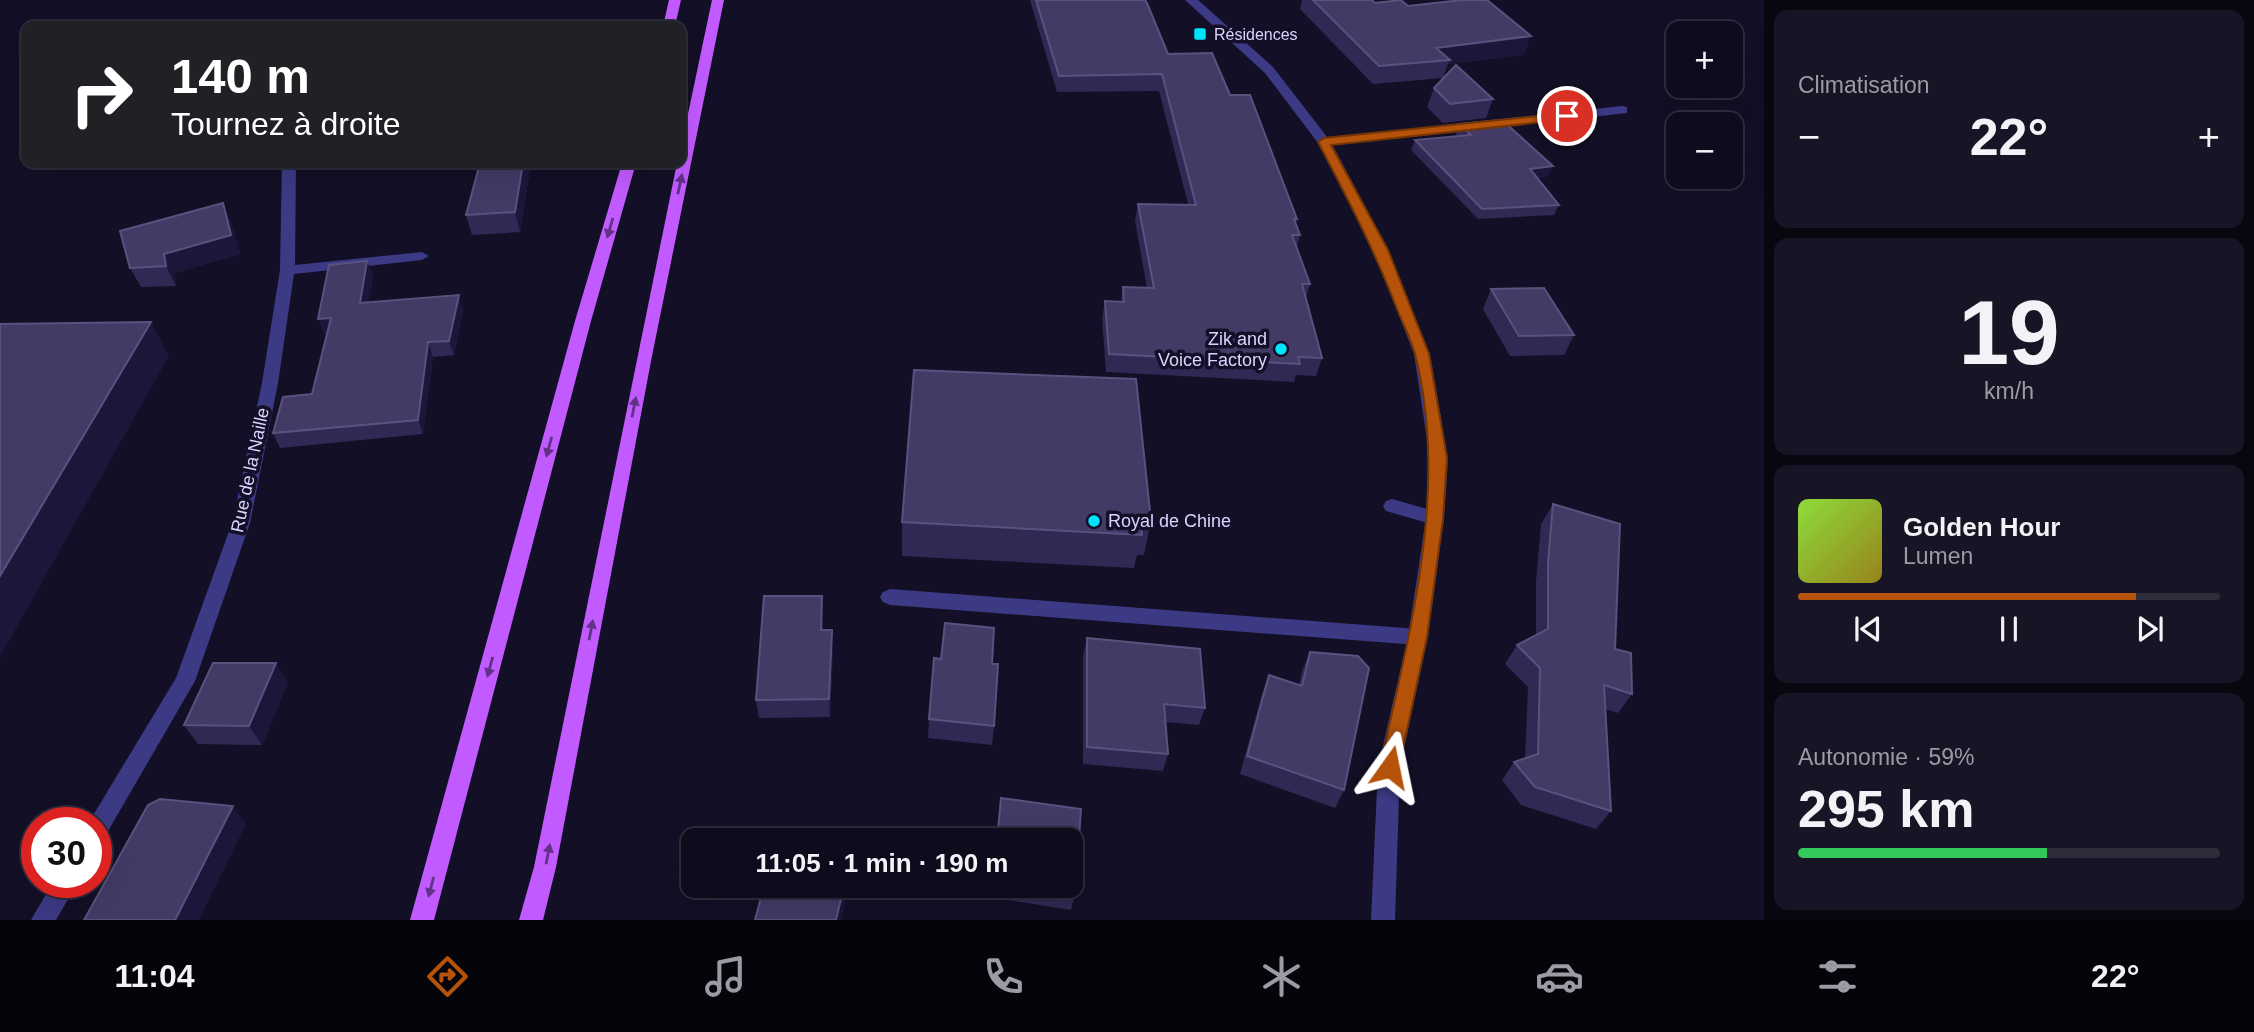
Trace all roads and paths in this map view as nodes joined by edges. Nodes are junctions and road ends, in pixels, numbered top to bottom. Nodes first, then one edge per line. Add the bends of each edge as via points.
1 (676, 0) edge
2 (718, 0) edge
3 (1191, 0) edge
4 (670, 21) edge
5 (1622, 110) dead end
6 (1324, 142) junction
7 (686, 154) edge
8 (289, 168) edge
9 (628, 168) edge
10 (683, 168) edge
11 (422, 256) dead end
12 (287, 270) junction
13 (1392, 506) dead end
14 (1434, 519) junction
15 (890, 597) dead end
16 (1418, 637) junction
17 (110, 807) edge
18 (56, 898) edge
19 (43, 920) edge
20 (422, 920) edge
21 (531, 920) edge
22 (1383, 920) edge

1 - 4 main road
7 -> 2 main road
3 - 6 street via 1269,70
5 - 6 street
6 - 14 street via 1381,250 1422,354 1439,458
8 - 12 street, Rue de la Naille
9 -> 20 main road
21 -> 10 main road
11 - 12 street
12 - 17 street, Rue de la Naille via 241,523 185,681
13 - 14 street
14 - 16 street
15 - 16 street
16 - 22 street via 1390,767
18 - 19 street

